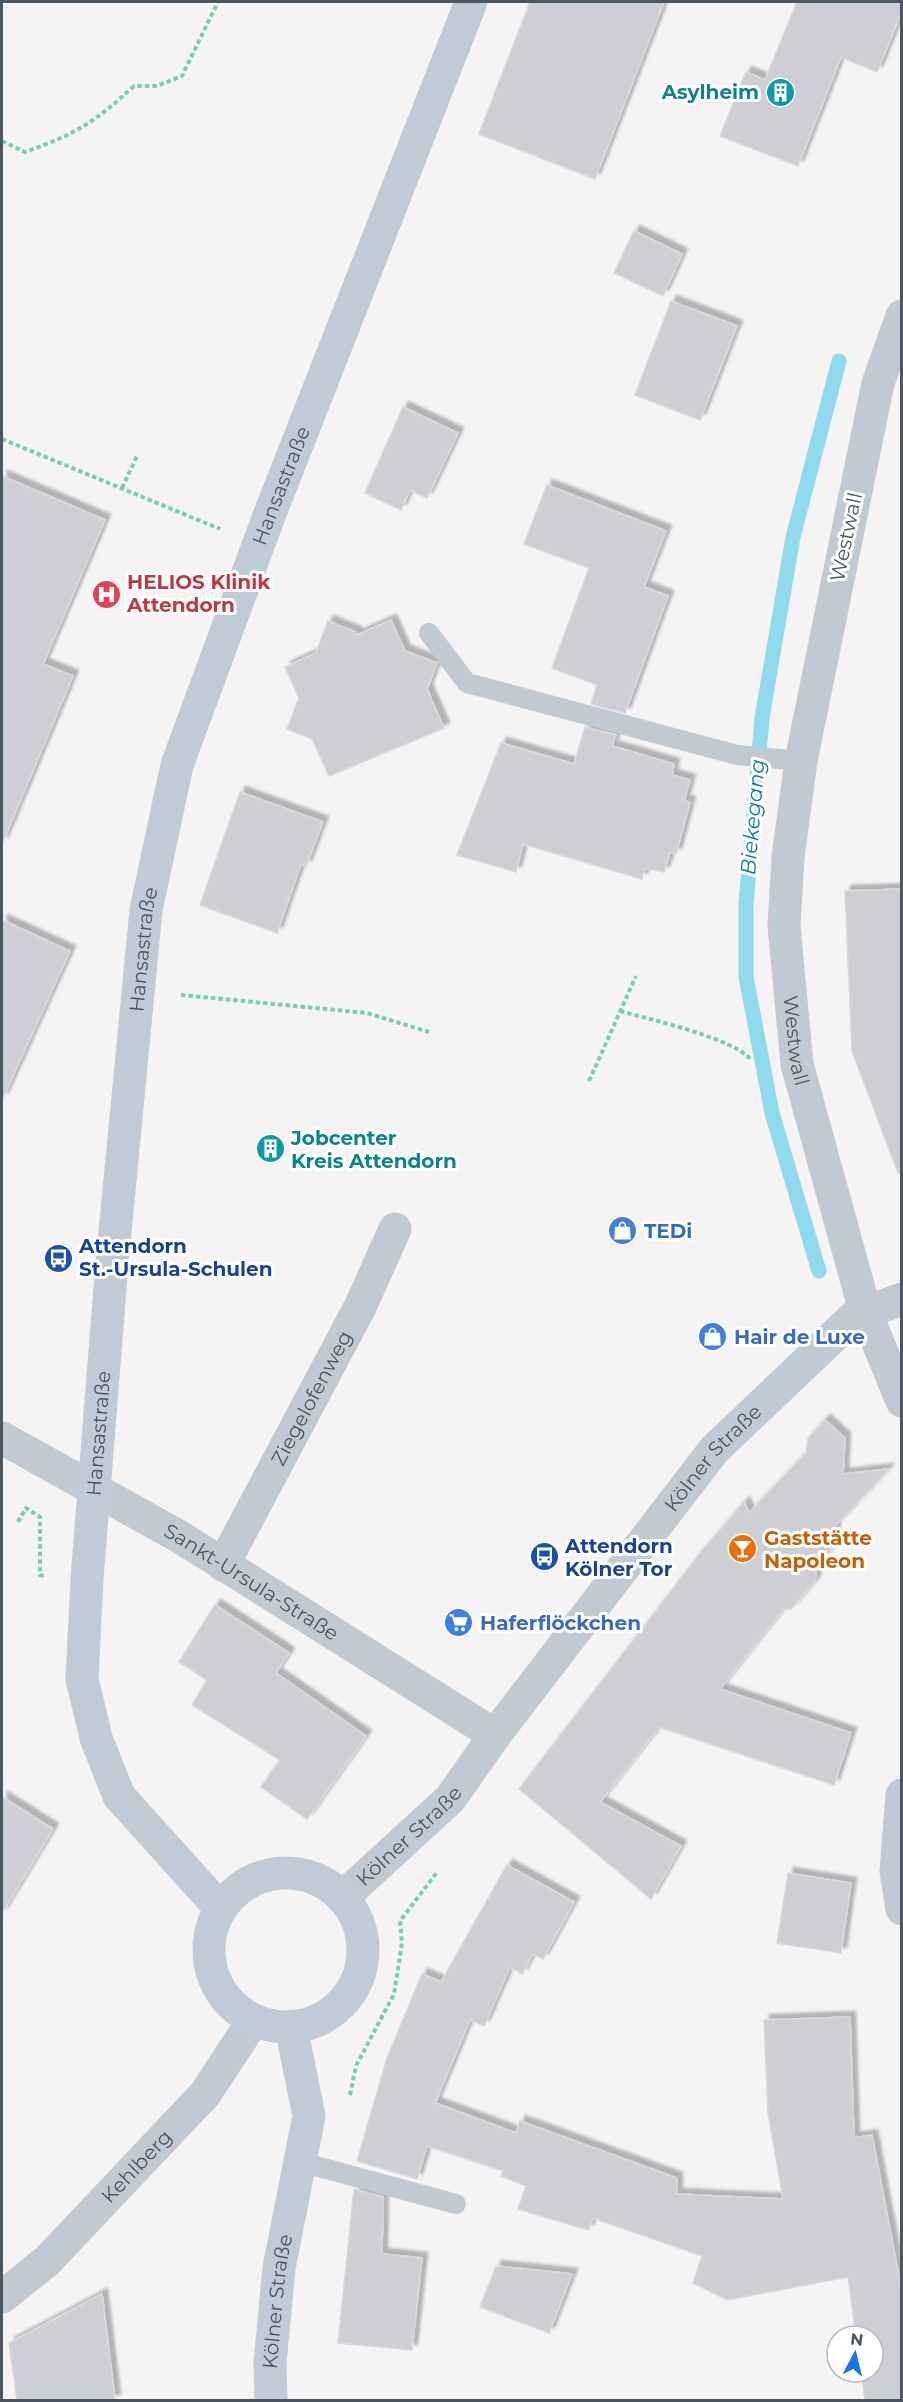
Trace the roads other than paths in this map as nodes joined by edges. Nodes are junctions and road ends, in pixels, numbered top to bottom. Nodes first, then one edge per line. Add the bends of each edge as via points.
1 (471, 2) edge
2 (902, 316) edge
3 (429, 633) dead end
4 (795, 760) junction
5 (395, 1229) dead end
6 (902, 1299) edge
7 (865, 1311) junction
8 (902, 1401) edge
9 (2, 1438) edge
10 (95, 1488) junction
11 (223, 1565) junction
12 (495, 1735) junction
13 (902, 1795) edge
14 (343, 1897) junction
15 (220, 1908) junction
16 (902, 1909) edge
17 (253, 2021) junction
18 (291, 2027) junction
19 (301, 2162) junction
20 (456, 2204) dead end
21 (2, 2297) edge
22 (271, 2400) edge

1 - 10 main road, Hansastraße via 269,516 177,765 146,910
2 - 4 street, Westwall via 878,383
3 - 4 lane via 467,683 737,755
4 - 7 street, Westwall via 784,926 797,1064
5 - 11 street, Ziegelofenweg via 361,1305
6 - 7 street, Kölner Straße
7 - 8 street, Westwall
7 - 12 street, Kölner Straße via 855,1316 714,1450
9 - 10 street, Sankt-Ursula-Straße
10 - 11 street, Sankt-Ursula-Straße
10 - 15 main road, Hansastraße via 82,1678 96,1738 119,1796
11 - 12 street, Sankt-Ursula-Straße
12 - 14 street, Kölner Straße via 450,1799
13 - 16 street via 896,1871
14 - 15 main road via 325,1883 303,1874 279,1872 256,1878 235,1891
14 - 18 main road via 357,1918 363,1942 362,1967 353,1990 337,2009 315,2022
15 - 17 main road via 210,1933 208,1959 216,1985 232,2006
17 - 18 main road
17 - 21 street, Kehlberg via 205,2094 47,2261
18 - 19 main road, Kölner Straße via 309,2115
19 - 20 lane
19 - 22 main road, Kölner Straße via 279,2268 270,2363

